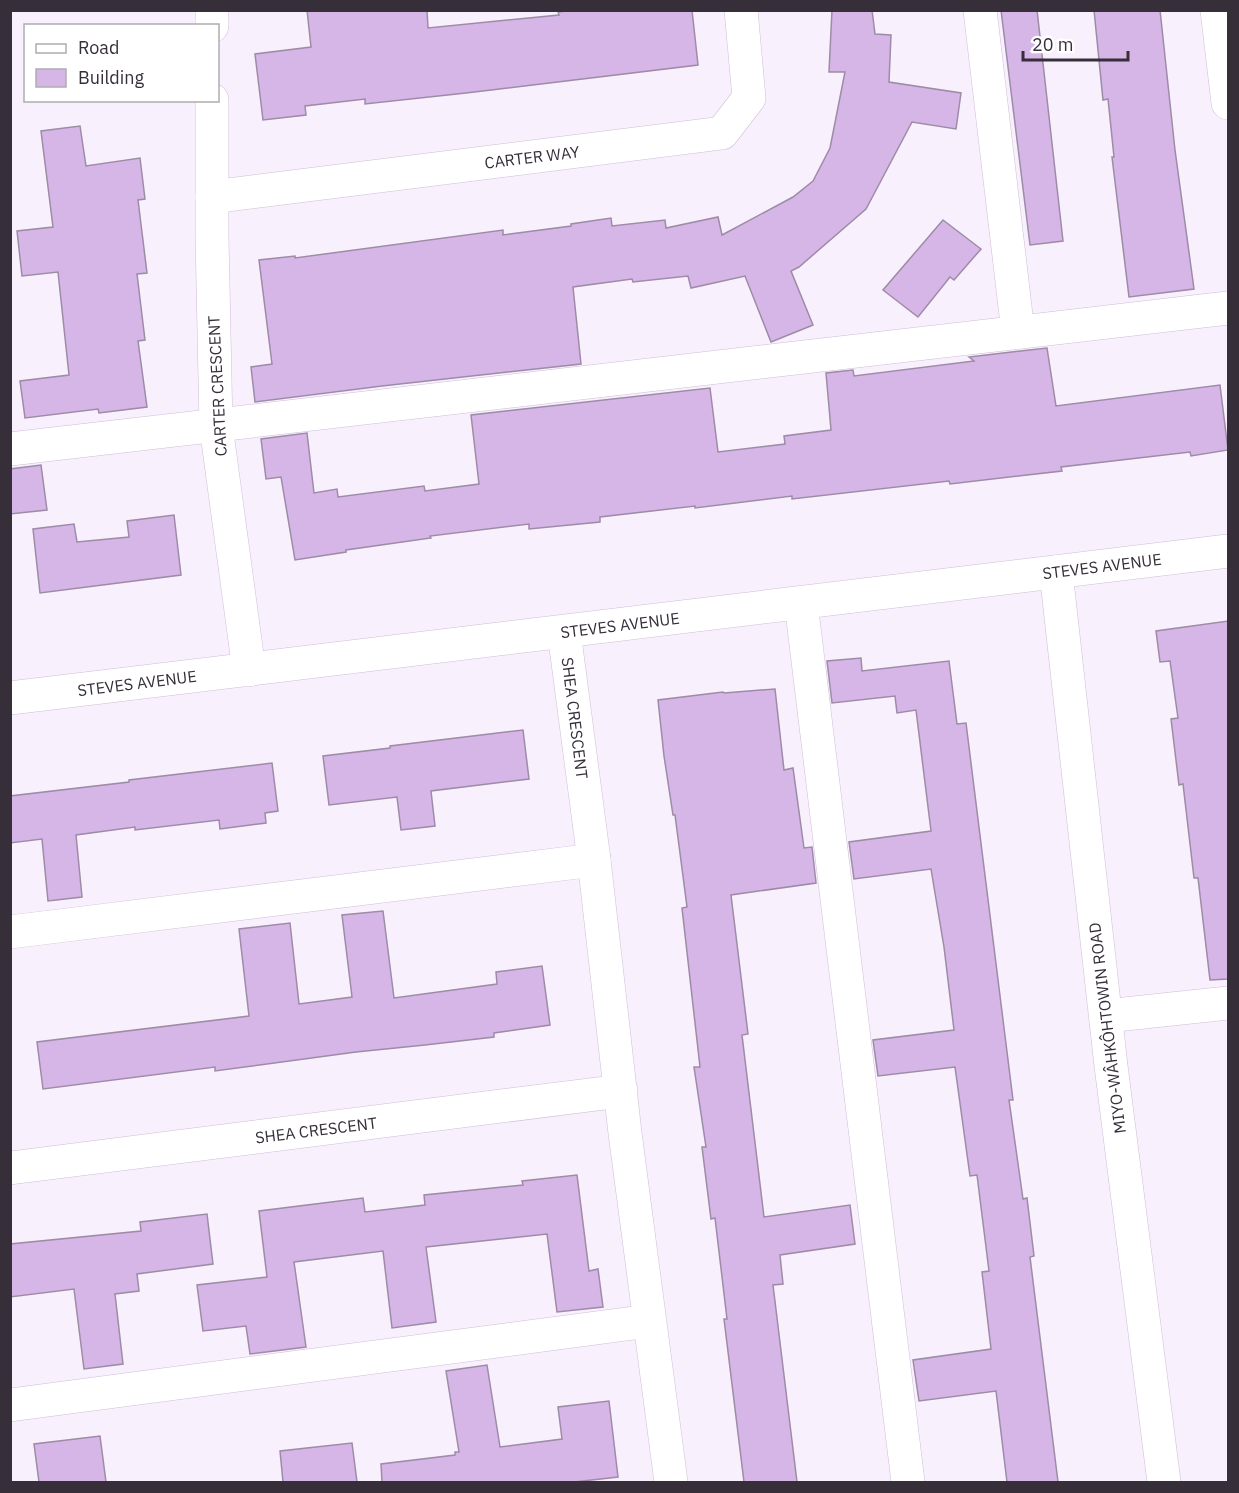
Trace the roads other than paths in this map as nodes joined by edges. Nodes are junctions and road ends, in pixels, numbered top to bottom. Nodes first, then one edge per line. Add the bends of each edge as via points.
1 (741, 10) edge
2 (980, 10) edge
3 (1217, 10) edge
4 (212, 102) edge
5 (1228, 103) edge
6 (212, 197) junction
7 (1228, 308) edge
8 (1018, 332) junction
9 (216, 426) junction
10 (10, 449) edge
11 (1228, 551) edge
12 (1056, 572) junction
13 (801, 603) junction
14 (564, 632) junction
15 (249, 670) junction
16 (10, 698) edge
17 (594, 860) junction
18 (10, 932) edge
19 (1228, 1003) edge
20 (1106, 1016) junction
21 (621, 1091) junction
22 (10, 1168) edge
23 (649, 1321) junction
24 (10, 1405) edge
25 (671, 1482) edge
26 (908, 1482) edge
27 (1164, 1482) edge

1 - 6 street, CARTER WAY via 749,98 722,133
2 - 8 street
3 - 5 street
4 - 6 street, CARTER CRESCENT
6 - 9 street, CARTER CRESCENT
7 - 8 street
8 - 9 street
9 - 10 street
9 - 15 street, CARTER CRESCENT
11 - 12 street, STEVES AVENUE
12 - 13 street, STEVES AVENUE
12 - 20 street, MIYO-WÂHKÔHTOWIN ROAD
13 - 14 street, STEVES AVENUE
13 - 26 street
14 - 15 street, STEVES AVENUE
14 - 17 street, SHEA CRESCENT
15 - 16 street, STEVES AVENUE
17 - 18 street
17 - 21 street, SHEA CRESCENT
19 - 20 street
20 - 27 street, MIYO-WÂHKÔHTOWIN ROAD
21 - 22 street, SHEA CRESCENT
21 - 23 street, SHEA CRESCENT
23 - 24 street
23 - 25 street, SHEA CRESCENT

